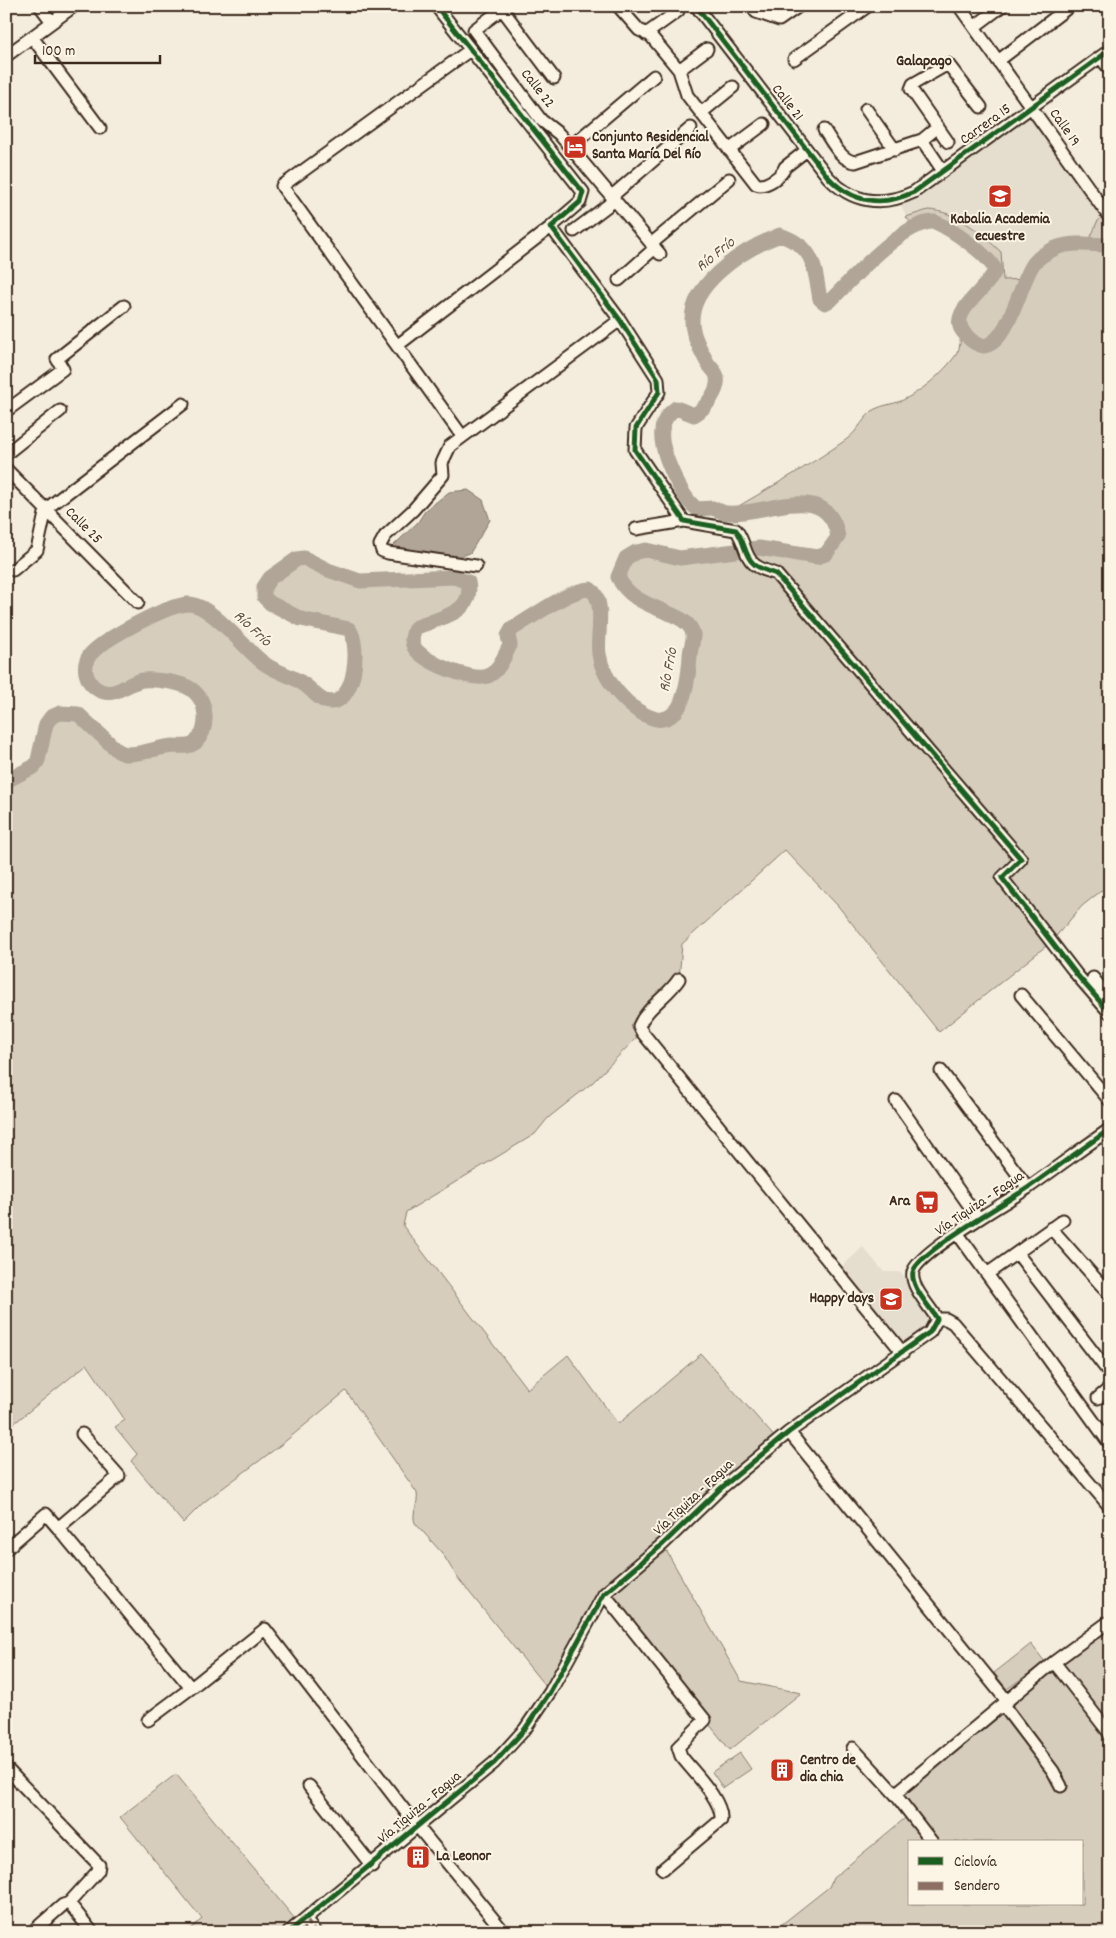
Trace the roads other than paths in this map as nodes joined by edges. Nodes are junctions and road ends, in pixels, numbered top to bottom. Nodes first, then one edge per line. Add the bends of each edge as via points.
1 (40, 6) edge
2 (74, 6) edge
3 (436, 6) edge
4 (618, 6) edge
5 (696, 6) edge
6 (752, 6) edge
7 (799, 6) edge
8 (868, 6) edge
9 (959, 6) edge
10 (1002, 6) edge
11 (1070, 6) edge
12 (504, 8) edge
13 (678, 11) dead end
14 (52, 22) junction
15 (974, 27) junction
16 (646, 34) junction
17 (32, 37) junction
18 (707, 49) dead end
19 (470, 50) junction
20 (1110, 50) edge
21 (6, 56) edge
22 (1100, 57) junction
23 (794, 59) dead end
24 (998, 61) junction
25 (679, 70) junction
26 (1110, 70) edge
27 (654, 76) dead end
28 (554, 78) dead end
29 (733, 88) dead end
30 (981, 107) dead end
31 (1031, 107) junction
32 (866, 109) dead end
33 (701, 113) junction
34 (764, 124) dead end
35 (938, 127) junction
36 (100, 128) dead end
37 (691, 128) dead end
38 (824, 130) dead end
39 (922, 140) junction
40 (948, 142) dead end
41 (570, 147) junction
42 (729, 150) junction
43 (895, 150) junction
44 (810, 153) junction
45 (943, 171) junction
46 (729, 179) dead end
47 (613, 198) junction
48 (869, 201) joint
49 (1110, 218) edge
50 (550, 227) junction
51 (574, 231) dead end
52 (655, 249) junction
53 (619, 280) dead end
54 (124, 306) dead end
55 (620, 320) junction
56 (398, 345) junction
57 (183, 404) dead end
58 (6, 411) edge
59 (60, 411) dead end
60 (462, 436) junction
61 (6, 454) edge
62 (6, 469) edge
63 (46, 509) junction
64 (684, 521) junction
65 (636, 529) dead end
66 (476, 566) dead end
67 (13, 570) dead end
68 (138, 603) dead end
69 (1092, 978) dead end
70 (679, 979) dead end
71 (1021, 995) dead end
72 (1110, 999) edge
73 (1110, 1013) edge
74 (941, 1071) dead end
75 (896, 1101) dead end
76 (1110, 1101) edge
77 (1110, 1129) edge
78 (1028, 1188) junction
79 (978, 1218) junction
80 (1063, 1220) dead end
81 (1051, 1228) junction
82 (958, 1234) junction
83 (1017, 1253) junction
84 (986, 1274) junction
85 (1110, 1295) edge
86 (936, 1319) junction
87 (902, 1353) junction
88 (1110, 1374) edge
89 (1110, 1388) edge
90 (1098, 1398) dead end
91 (789, 1432) junction
92 (82, 1434) dead end
93 (1110, 1444) edge
94 (1110, 1507) edge
95 (58, 1528) junction
96 (6, 1549) edge
97 (604, 1594) junction
98 (1110, 1621) edge
99 (1054, 1662) junction
100 (191, 1688) junction
101 (1005, 1703) junction
102 (148, 1720) dead end
103 (1110, 1734) edge
104 (853, 1748) dead end
105 (6, 1768) edge
106 (309, 1786) dead end
107 (1061, 1786) dead end
108 (895, 1794) junction
109 (418, 1825) junction
110 (930, 1840) edge
111 (372, 1866) junction
112 (663, 1869) dead end
113 (69, 1904) junction
114 (305, 1919) junction
115 (32, 1932) edge
116 (92, 1932) edge
117 (289, 1932) edge
118 (315, 1932) edge
119 (504, 1932) edge

1 - 14 street
2 - 14 street
3 - 19 street
4 - 16 street
5 - 44 street, Calle 21
6 - 7 street via 756,12 779,20
8 - 23 street
9 - 15 street, Calle 19
10 - 15 street
11 - 24 street
12 - 28 street
12 - 41 street, Calle 22 via 474,30 541,120
13 - 16 street
14 - 17 street
15 - 24 street, Calle 19
16 - 25 street
17 - 21 street
17 - 36 street
18 - 25 street
19 - 50 street via 478,56 583,192 580,202
19 - 56 street via 282,186
20 - 22 street, Carrera 15
22 - 26 street
22 - 31 street, Carrera 15
24 - 31 street, Calle 19
25 - 33 street via 687,95
27 - 41 street
29 - 33 street
30 - 35 street via 950,65 945,64 911,86
31 - 45 street, Carrera 15
31 - 49 street, Calle 19
32 - 43 street
33 - 42 street
34 - 42 street
35 - 39 street
35 - 40 street
37 - 47 street
38 - 43 street via 849,162
39 - 43 street
39 - 45 street
41 - 47 street, Calle 22
42 - 44 street via 760,186 784,171 788,172
44 - 48 street, Calle 21 via 835,185 856,198
45 - 48 street, Carrera 15 via 899,199
46 - 52 street
47 - 51 street
47 - 52 street, Calle 22
50 - 55 street
50 - 56 street
52 - 53 street
54 - 58 street via 57,359 63,368
55 - 60 street
55 - 64 street via 658,379 659,392 636,428 635,450
56 - 60 street
57 - 63 street
59 - 61 street
60 - 66 street via 450,446 442,463 443,475 385,536 380,546 388,553
62 - 63 street, Calle 25
63 - 67 street via 36,550
63 - 68 street, Calle 25
64 - 65 street
64 - 73 street via 736,530 744,539 747,555 754,565 776,574 1021,859 1002,878
69 - 72 street
70 - 87 street via 642,1019 639,1026 642,1032
71 - 76 street
74 - 78 street
75 - 79 street
77 - 78 street, Vía Tiquiza - Fagua
78 - 79 street, Vía Tiquiza - Fagua
79 - 82 street, Vía Tiquiza - Fagua
80 - 81 street
81 - 83 street
81 - 85 street
82 - 84 street
82 - 86 street, Vía Tiquiza - Fagua via 913,1271 915,1285
83 - 84 street
83 - 88 street
84 - 93 street
86 - 87 street, Vía Tiquiza - Fagua via 930,1332
86 - 94 street via 953,1323
87 - 91 street, Vía Tiquiza - Fagua
89 - 90 street
91 - 97 street, Vía Tiquiza - Fagua via 720,1489 663,1544
91 - 101 street
92 - 95 street via 119,1476
95 - 96 street via 46,1514
95 - 100 street
97 - 109 street, Vía Tiquiza - Fagua via 550,1692 525,1729 485,1771
97 - 112 street via 705,1720 678,1746 681,1756 718,1803 721,1820
98 - 99 street
99 - 101 street
99 - 103 street
100 - 102 street
100 - 109 street via 266,1629
101 - 107 street
101 - 108 street
104 - 108 street
105 - 113 street via 99,1865 98,1872
106 - 111 street
108 - 110 street
109 - 111 street, Vía Tiquiza - Fagua
109 - 119 street
111 - 114 street, Vía Tiquiza - Fagua
113 - 115 street
113 - 116 street
114 - 117 street, Vía Tiquiza - Fagua
114 - 118 street

